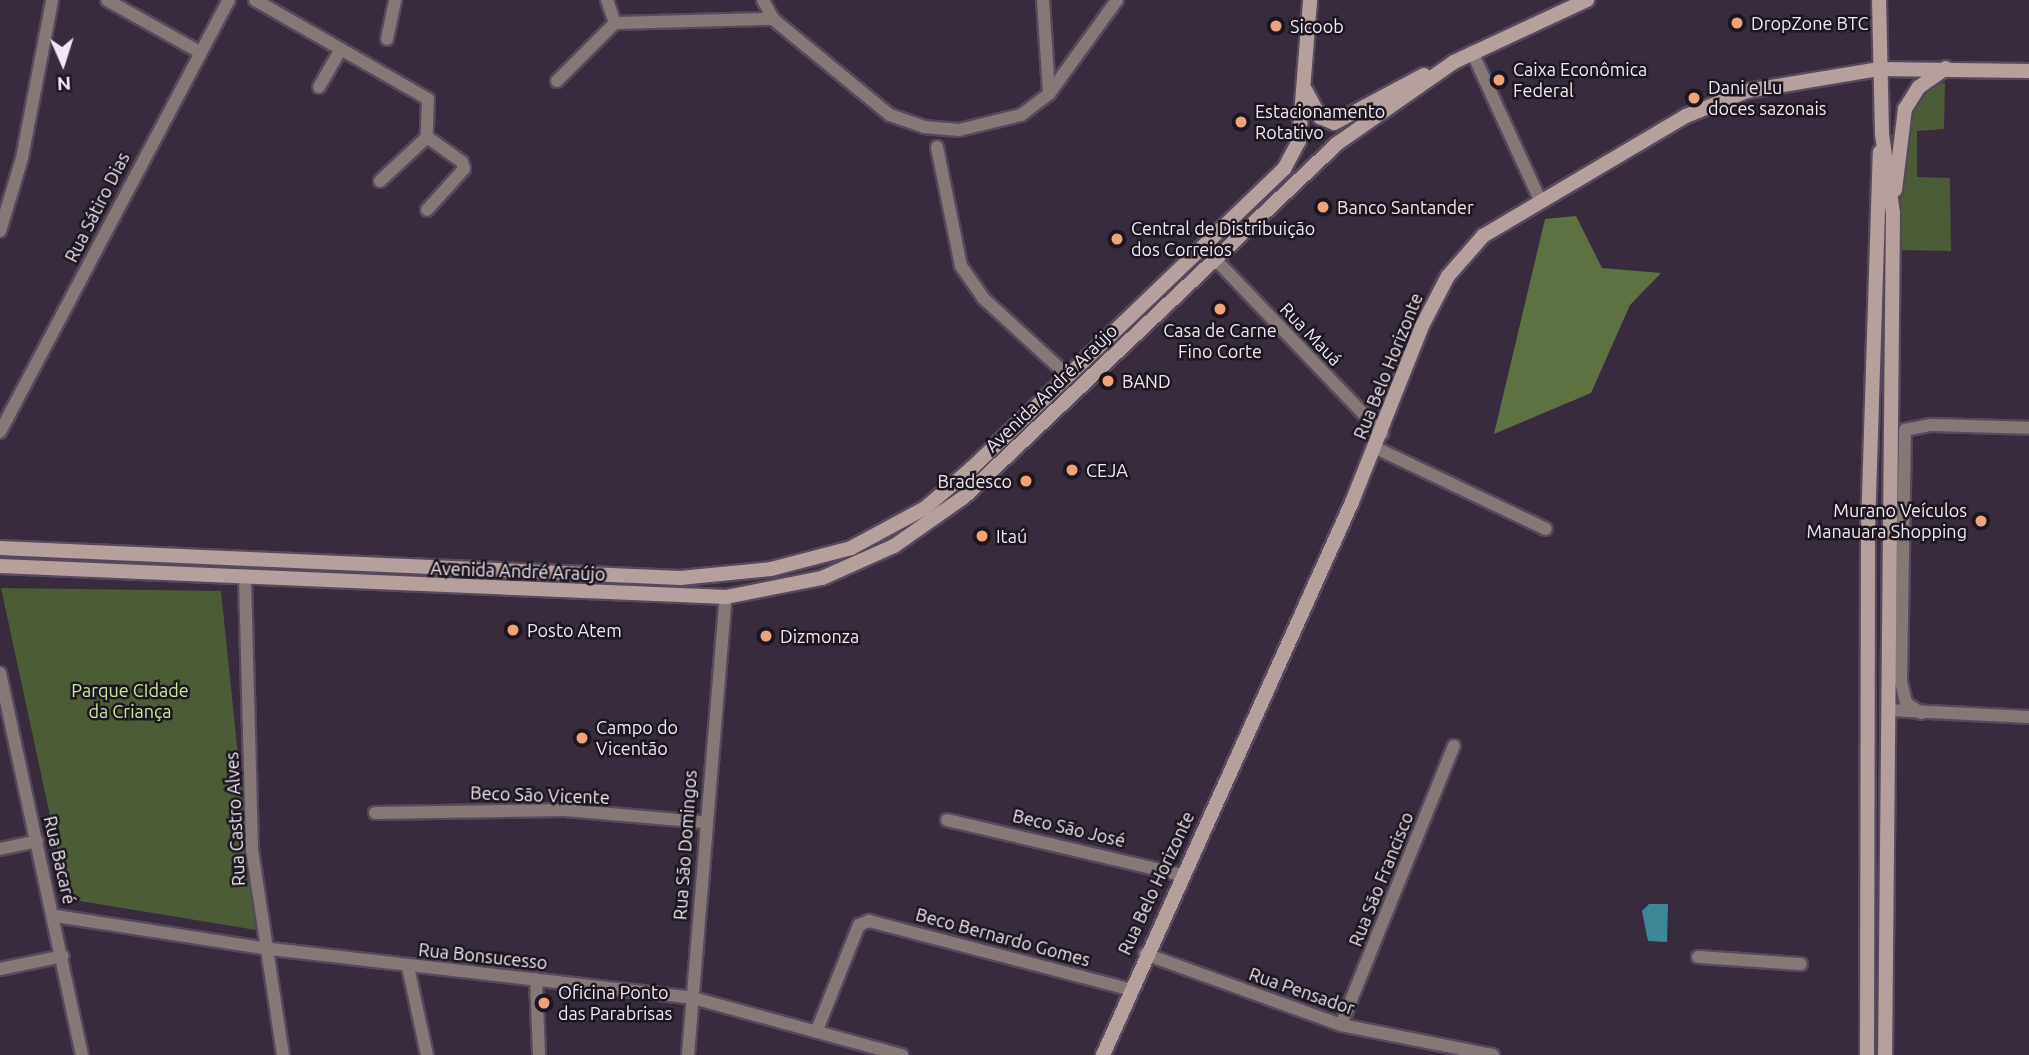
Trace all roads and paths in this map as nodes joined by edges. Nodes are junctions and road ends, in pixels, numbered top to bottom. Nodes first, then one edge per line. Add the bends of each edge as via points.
1 (52, 0) edge
2 (107, 0) edge
3 (229, 0) edge
4 (255, 0) edge
5 (394, 0) edge
6 (607, 0) edge
7 (763, 0) edge
8 (1043, 0) edge
9 (1117, 0) edge
10 (1310, 0) edge
11 (1587, 0) edge
12 (1879, 0) edge
13 (774, 19) junction
14 (615, 23) junction
15 (387, 39) dead end
16 (341, 49) junction
17 (198, 51) junction
18 (1472, 52) junction
19 (1454, 62) junction
20 (1947, 67) junction
21 (1878, 69) junction
22 (2029, 71) edge
23 (557, 81) dead end
24 (319, 87) dead end
25 (1306, 90) junction
26 (1049, 94) junction
27 (1882, 134) junction
28 (427, 137) junction
29 (937, 147) dead end
30 (380, 181) dead end
31 (1539, 198) junction
32 (427, 211) dead end
33 (1893, 213) junction
34 (0, 231) edge
35 (1214, 258) junction
36 (1066, 374) junction
37 (2029, 428) edge
38 (0, 432) edge
39 (1382, 433) junction
40 (1376, 448) junction
41 (1546, 529) dead end
42 (0, 548) edge
43 (0, 566) edge
44 (1903, 569) junction
45 (245, 579) junction
46 (1889, 587) junction
47 (726, 597) junction
48 (1889, 633) junction
49 (1901, 649) junction
50 (0, 673) edge
51 (1889, 710) junction
52 (1921, 713) junction
53 (2029, 717) edge
54 (14, 729) junction
55 (0, 732) edge
56 (1454, 746) dead end
57 (375, 813) dead end
58 (947, 820) dead end
59 (703, 822) junction
60 (37, 841) junction
61 (0, 849) edge
62 (1182, 874) junction
63 (56, 916) junction
64 (262, 948) junction
65 (1145, 954) junction
66 (63, 956) junction
67 (1698, 957) dead end
68 (1801, 964) dead end
69 (408, 967) junction
70 (0, 969) edge
71 (536, 979) junction
72 (1128, 989) junction
73 (693, 998) junction
74 (1341, 1025) junction
75 (817, 1030) junction
76 (883, 1052) edge
77 (82, 1055) edge
78 (283, 1055) edge
79 (427, 1055) edge
80 (539, 1055) edge
81 (688, 1055) edge
82 (902, 1055) edge
83 (1103, 1055) edge
84 (1493, 1055) edge
85 (1867, 1055) edge
86 (1885, 1055) edge

1 - 34 street via 22,158
2 - 17 street
3 - 17 street, Rua Sátiro Dias
4 - 16 street
5 - 15 street
6 - 14 street
7 - 13 street
8 - 26 street
9 - 26 street
10 - 25 main road
11 - 18 main road, Avenida André Araújo
12 - 21 main road
13 - 14 street
13 - 26 street via 890,115 924,127 989,126 1021,115
14 - 23 street
16 - 24 street
16 - 28 street via 428,99
17 - 38 street, Rua Sátiro Dias
18 - 19 main road, Avenida André Araújo
18 - 31 street
19 - 25 main road via 1334,123 1313,109
19 - 35 main road, Avenida André Araújo via 1338,143
20 - 21 main road, Rua Belo Horizonte
20 - 22 main road, Rua Belo Horizonte
20 - 33 main road via 1920,87 1905,108
21 - 27 main road
21 - 31 main road, Rua Belo Horizonte via 1716,101
25 - 36 main road, Avenida André Araújo via 1299,141 1284,169
27 - 33 main road
27 - 85 main road via 1875,189 1868,528
28 - 30 street
28 - 32 street via 462,162 464,169
29 - 36 street via 961,266 983,298
31 - 39 main road, Rua Belo Horizonte via 1483,236 1447,276
33 - 46 main road
35 - 39 street, Rua Mauá
35 - 47 main road, Avenida André Araújo via 927,526 822,578
36 - 42 main road, Avenida André Araújo via 925,508 851,548 760,571 680,578
37 - 44 street via 1930,425 1904,432
39 - 40 main road, Rua Belo Horizonte
40 - 41 street
40 - 62 main road, Rua Belo Horizonte
43 - 45 main road, Avenida André Araújo
44 - 46 main road
44 - 49 street
45 - 47 main road, Avenida André Araújo
45 - 64 street, Rua Castro Alves via 252,850
46 - 48 main road
47 - 59 street, Rua São Domingos
48 - 49 main road
48 - 51 main road
49 - 52 street via 1903,695
50 - 54 street, Rua Bacaré
51 - 52 street
51 - 86 main road
52 - 53 street
54 - 55 street
54 - 60 street, Rua Bacaré
56 - 74 street, Rua São Francisco
57 - 59 street, Beco São Vicente via 565,810
58 - 62 street, Beco São José
59 - 73 street, Rua São Domingos
60 - 61 street
60 - 63 street, Rua Bacaré
62 - 65 main road, Rua Belo Horizonte
63 - 64 street, Rua Bonsucesso
63 - 66 street, Rua Bacaré
64 - 69 street, Rua Bonsucesso
64 - 78 street, Rua Castro Alves
65 - 72 main road, Rua Belo Horizonte
65 - 74 street, Rua Pensador
66 - 70 street
66 - 77 street, Rua Bacaré
67 - 68 street
69 - 71 street, Rua Bonsucesso
69 - 79 street
71 - 73 street, Rua Bonsucesso
71 - 80 street
72 - 75 street, Beco Bernardo Gomes via 869,921 859,925
72 - 83 main road, Rua Belo Horizonte
73 - 75 street, Rua Bonsucesso
73 - 81 street, Rua São Domingos
74 - 84 street, Rua Pensador
75 - 76 street, Rua Bonsucesso
76 - 82 street, Rua Bonsucesso

